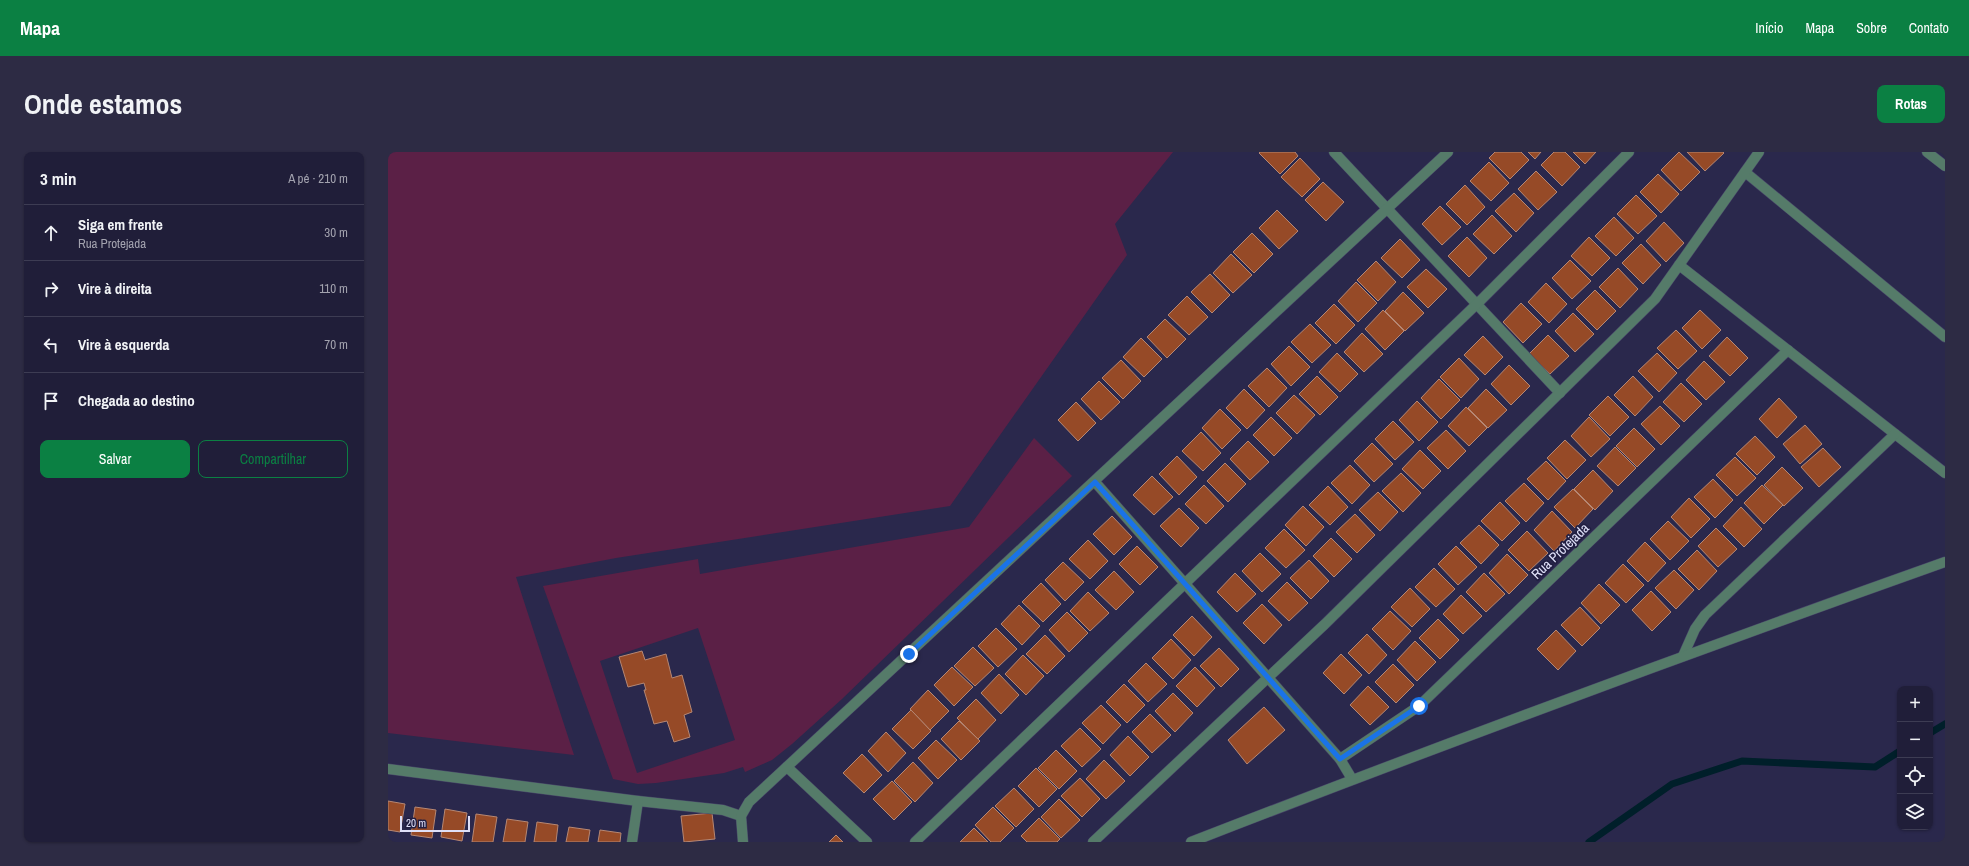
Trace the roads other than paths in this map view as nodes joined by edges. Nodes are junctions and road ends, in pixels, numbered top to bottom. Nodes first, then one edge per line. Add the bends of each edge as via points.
1 (1334, 152) edge
2 (1448, 152) edge
3 (1629, 152) edge
4 (1759, 152) edge
5 (1927, 152) edge
6 (1945, 166) edge
7 (1745, 172) junction
8 (1387, 209) junction
9 (1679, 265) junction
10 (1476, 304) junction
11 (1945, 337) edge
12 (1788, 350) junction
13 (1560, 393) junction
14 (1895, 434) junction
15 (1945, 473) edge
16 (1095, 482) junction
17 (1945, 562) edge
18 (1185, 584) junction
19 (1683, 656) junction
20 (1268, 677) junction
21 (1340, 759) junction
22 (787, 767) junction
23 (388, 769) edge
24 (1352, 779) junction
25 (638, 801) junction
26 (741, 816) junction
27 (632, 842) edge
28 (743, 842) edge
29 (867, 842) edge
30 (915, 842) edge
31 (1093, 842) edge
32 (1191, 842) edge

1 - 8 street
2 - 8 street
3 - 10 street
4 - 7 street
5 - 6 street
7 - 9 street
7 - 11 street
8 - 10 street
8 - 16 street
9 - 12 street
9 - 13 street via 1655,300
10 - 13 street
10 - 18 street
12 - 14 street
12 - 21 street, Rua Protejada via 1419,706
13 - 20 street
14 - 15 street
14 - 19 street via 1705,615 1695,629
16 - 18 street
16 - 22 street
17 - 19 street
18 - 20 street
18 - 30 street
19 - 24 street
20 - 21 street
20 - 31 street
21 - 24 street
22 - 26 street via 749,802
22 - 29 street
23 - 25 street
24 - 32 street
25 - 26 street via 724,810
25 - 27 street
26 - 28 street

